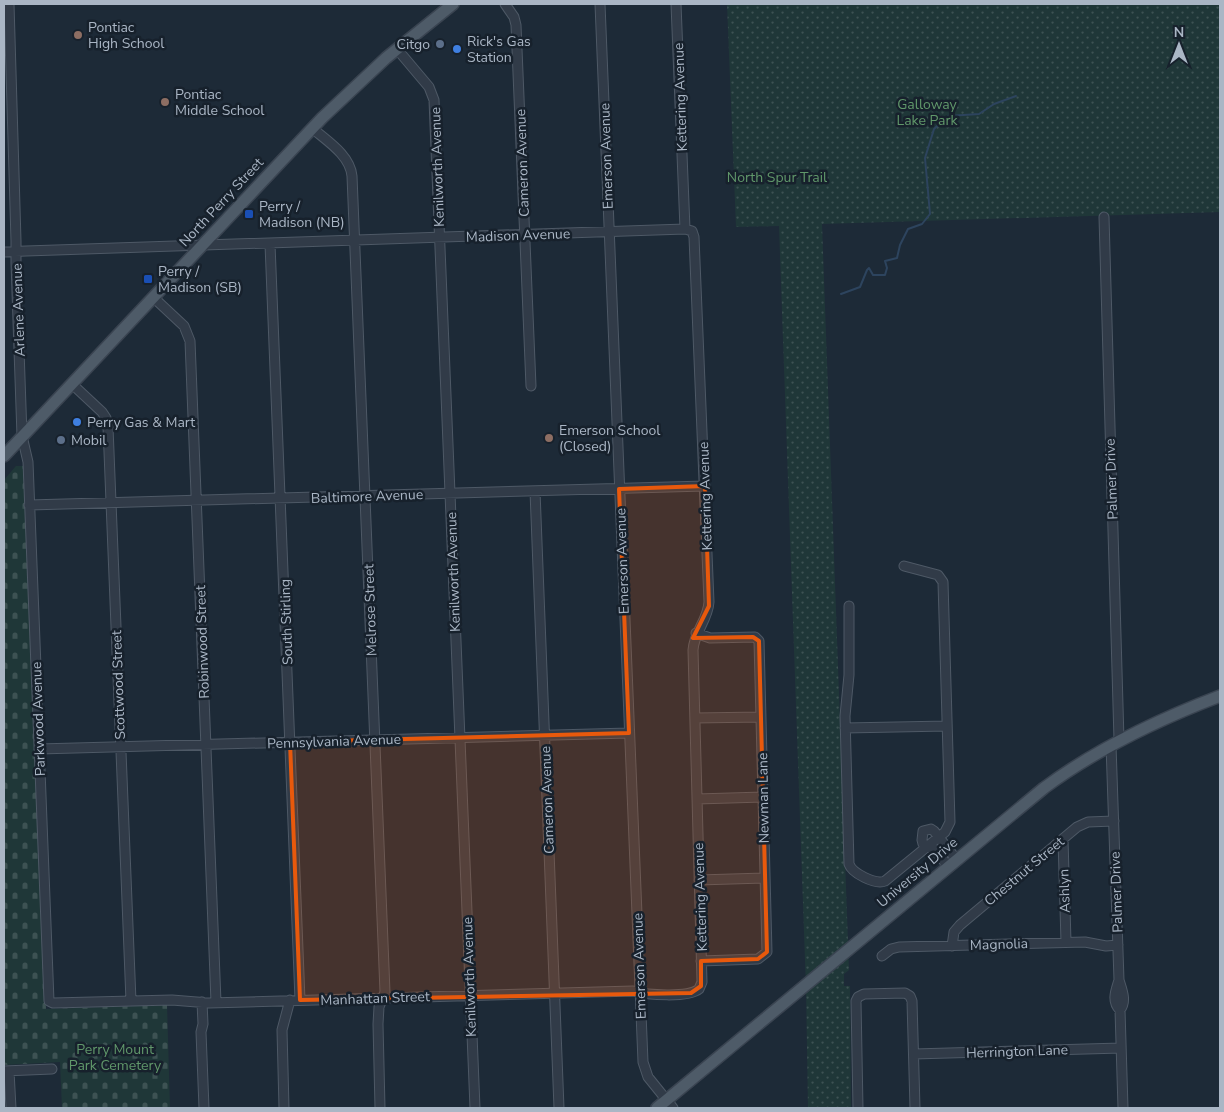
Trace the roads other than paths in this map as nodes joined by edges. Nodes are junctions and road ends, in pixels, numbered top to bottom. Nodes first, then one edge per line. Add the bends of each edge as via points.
1 (9, 4) edge
2 (453, 4) edge
3 (505, 4) edge
4 (600, 4) edge
5 (676, 4) edge
6 (397, 49) junction
7 (7, 67) edge
8 (312, 128) junction
9 (9, 160) edge
10 (1104, 217) dead end
11 (685, 229) junction
12 (609, 232) junction
13 (525, 235) junction
14 (440, 238) junction
15 (355, 241) junction
16 (270, 244) junction
17 (201, 246) junction
18 (4, 252) edge
19 (16, 252) junction
20 (153, 297) junction
21 (72, 384) junction
22 (531, 386) dead end
23 (22, 436) junction
24 (4, 456) edge
25 (705, 486) junction
26 (619, 489) junction
27 (535, 491) junction
28 (450, 493) junction
29 (365, 496) junction
30 (281, 498) junction
31 (196, 500) junction
32 (111, 503) junction
33 (29, 505) junction
34 (904, 566) dead end
35 (848, 606) dead end
36 (696, 633) junction
37 (1220, 696) edge
38 (761, 717) junction
39 (695, 718) junction
40 (947, 726) junction
41 (845, 728) junction
42 (629, 733) junction
43 (545, 735) junction
44 (460, 738) junction
45 (375, 740) junction
46 (290, 742) junction
47 (1115, 742) junction
48 (206, 744) junction
49 (121, 746) junction
50 (39, 749) junction
51 (763, 797) junction
52 (697, 799) junction
53 (1114, 821) junction
54 (939, 837) junction
55 (1063, 839) junction
56 (928, 846) junction
57 (952, 863) junction
58 (766, 878) junction
59 (699, 880) junction
60 (1066, 942) junction
61 (952, 946) junction
62 (1118, 946) junction
63 (882, 956) dead end
64 (701, 960) junction
65 (699, 989) joint
66 (555, 993) junction
67 (640, 993) junction
68 (470, 996) junction
69 (383, 998) junction
70 (290, 1000) junction
71 (300, 1000) junction
72 (131, 1001) junction
73 (50, 1002) joint
74 (200, 1002) junction
75 (216, 1002) junction
76 (1121, 1048) junction
77 (914, 1054) junction
78 (52, 1069) dead end
79 (6, 1071) edge
80 (670, 1104) edge
81 (11, 1108) edge
82 (204, 1108) edge
83 (284, 1108) edge
84 (380, 1108) edge
85 (474, 1108) edge
86 (559, 1108) edge
87 (657, 1108) edge
88 (858, 1108) edge
89 (915, 1108) edge
90 (1123, 1108) edge

1 - 7 street, Arlene Avenue
2 - 6 main road, North Perry Street
3 - 13 street, Cameron Avenue via 514,17 516,27
4 - 12 street, Emerson Avenue
5 - 11 street, Kettering Avenue
6 - 8 main road, North Perry Street
6 - 14 street, Kenilworth Avenue via 434,96
7 - 9 street, Arlene Avenue
8 - 15 street, Melrose Street via 346,159 351,168
8 - 17 main road, North Perry Street
9 - 19 street, Arlene Avenue
10 - 47 street, Palmer Drive
11 - 12 street, Madison Avenue
11 - 25 street, Kettering Avenue via 692,231 694,237
12 - 13 street, Madison Avenue
12 - 26 street, Emerson Avenue
13 - 14 street, Madison Avenue
13 - 22 street, Cameron Avenue
14 - 15 street, Madison Avenue
14 - 28 street, Kenilworth Avenue
15 - 16 street, Madison Avenue
15 - 29 street, Melrose Street
16 - 17 street, Madison Avenue
16 - 30 street, South Stirling
17 - 19 street, Madison Avenue
17 - 20 main road, North Perry Street
18 - 19 street, Madison Avenue
19 - 23 street, Arlene Avenue
20 - 21 main road, North Perry Street
20 - 31 street, Robinwood Street via 182,323 190,337
21 - 23 main road, North Perry Street
21 - 32 street, Scottwood Street via 102,412 108,422
23 - 24 main road, North Perry Street
23 - 33 street, Parkwood Avenue via 27,459
25 - 26 street, Baltimore Avenue
25 - 36 street, Kettering Avenue via 709,606
26 - 27 street, Baltimore Avenue
26 - 42 street, Emerson Avenue
27 - 28 street, Baltimore Avenue
27 - 43 street, Cameron Avenue
28 - 29 street, Baltimore Avenue
28 - 44 street, Kenilworth Avenue
29 - 30 street, Baltimore Avenue
29 - 45 street, Melrose Street
30 - 31 street, Baltimore Avenue
30 - 46 street, South Stirling
31 - 32 street, Baltimore Avenue
31 - 48 street, Robinwood Street
32 - 33 street, Baltimore Avenue
32 - 49 street, Scottwood Street
33 - 50 street, Parkwood Avenue
34 - 40 street via 943,579
35 - 41 street via 849,675
36 - 38 street, Newman Lane via 710,638 758,639
36 - 39 street, Kettering Avenue via 693,650
37 - 47 main road, University Drive
38 - 39 street
38 - 51 street, Newman Lane
39 - 52 street, Kettering Avenue
40 - 41 street
40 - 54 street via 950,822 948,829
41 - 56 street via 850,868 881,882
42 - 43 street, Pennsylvania Avenue
42 - 67 street, Emerson Avenue
43 - 44 street, Pennsylvania Avenue
43 - 66 street, Cameron Avenue
44 - 45 street, Pennsylvania Avenue
44 - 68 street, Kenilworth Avenue
45 - 46 street, Pennsylvania Avenue
45 - 69 street, Melrose Street
46 - 48 street, Pennsylvania Avenue
46 - 71 street, South Stirling
47 - 53 street, Palmer Drive
47 - 57 main road, University Drive via 1044,788
48 - 49 street, Pennsylvania Avenue
48 - 75 street, Robinwood Street
49 - 50 street, Pennsylvania Avenue
49 - 72 street, Scottwood Street
50 - 73 street, Parkwood Avenue
51 - 52 street
51 - 58 street, Newman Lane
52 - 59 street, Kettering Avenue
53 - 55 street, Chestnut Street via 1084,823
53 - 62 street, Palmer Drive
54 - 56 street
54 - 56 street via 932,830 924,830 922,842
54 - 57 street
55 - 60 street, Ashlyn
55 - 61 street, Chestnut Street via 960,925 954,932
56 - 57 street
57 - 80 main road, University Drive via 805,985
58 - 59 street
58 - 64 street, Newman Lane via 767,952 758,959
59 - 64 street, Kettering Avenue
60 - 61 street, Magnolia
60 - 62 street, Magnolia
61 - 63 street, Magnolia via 896,947
62 - 76 street, Palmer Drive via 1119,980 1115,996 1120,1010
64 - 65 street, Kettering Avenue via 702,984
65 - 67 street, Manhattan Street via 691,993
66 - 67 street, Manhattan Street
66 - 68 street, Manhattan Street
66 - 86 street, Cameron Avenue
67 - 80 street, Emerson Avenue via 644,1067 649,1080
68 - 69 street, Manhattan Street
68 - 85 street, Kenilworth Avenue
69 - 71 street, Manhattan Street
69 - 84 street, Melrose Street via 378,1024
70 - 71 street, Manhattan Street
70 - 75 street, Manhattan Street
70 - 83 street via 282,1030
72 - 73 street, Manhattan Street
72 - 74 street, Manhattan Street
74 - 75 street, Manhattan Street
74 - 82 street via 198,1024
76 - 77 street, Herrington Lane
76 - 90 street, Palmer Drive
77 - 88 street via 910,996 905,993 858,997 855,1002
77 - 89 street
78 - 79 street
79 - 81 street
80 - 87 main road, University Drive

